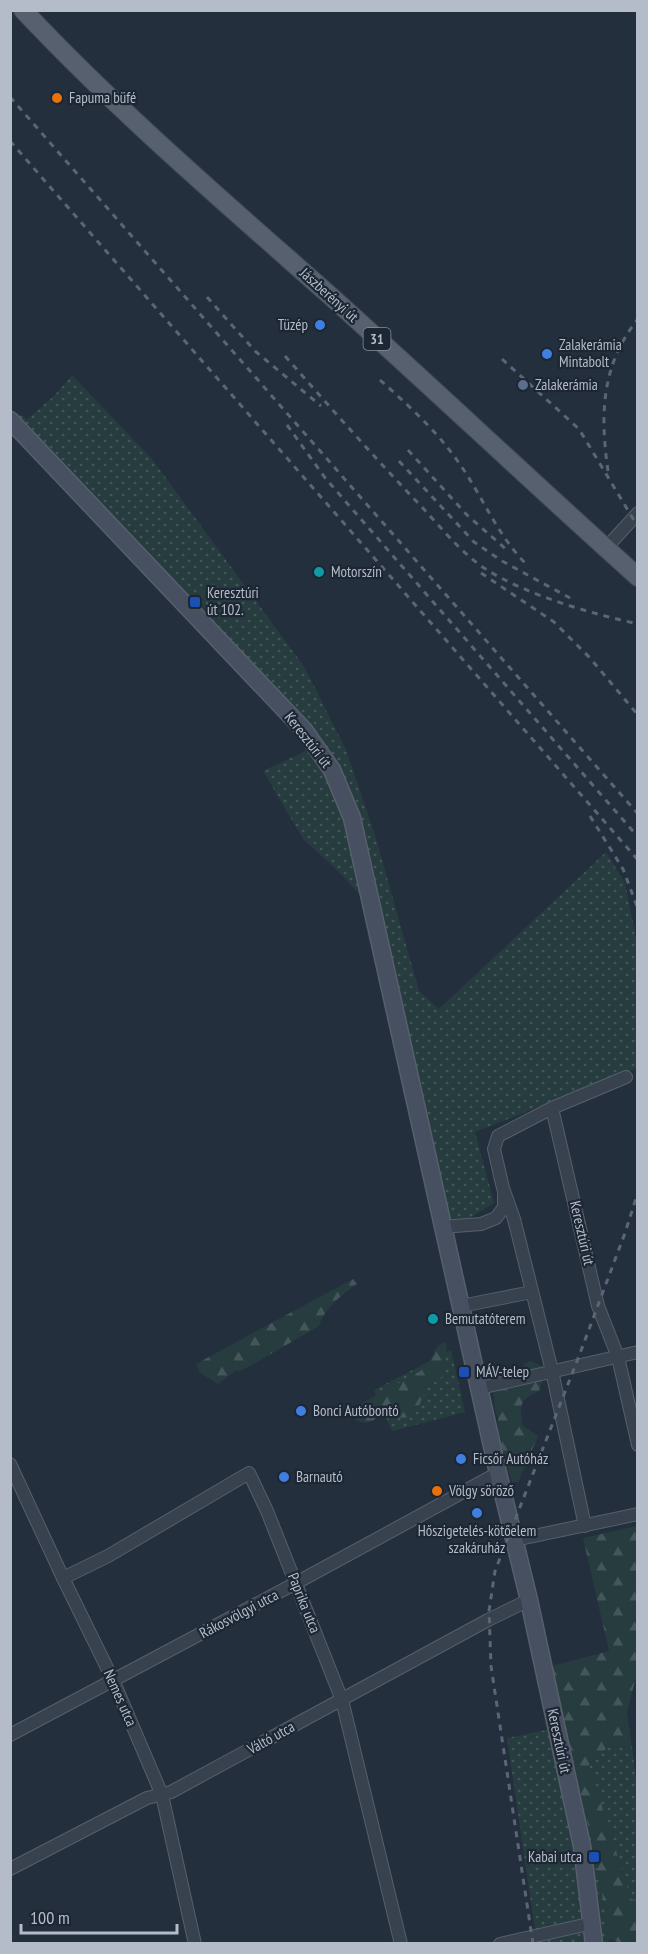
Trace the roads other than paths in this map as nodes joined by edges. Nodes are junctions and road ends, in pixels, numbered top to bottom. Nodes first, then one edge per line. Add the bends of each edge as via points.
1 (23, 10) edge
2 (10, 420) edge
3 (638, 513) edge
4 (606, 548) junction
5 (638, 577) edge
6 (626, 1077) dead end
7 (552, 1108) junction
8 (503, 1188) junction
9 (442, 1227) junction
10 (532, 1292) junction
11 (461, 1306) junction
12 (638, 1352) edge
13 (618, 1357) junction
14 (552, 1371) junction
15 (480, 1388) junction
16 (638, 1445) edge
17 (10, 1464) edge
18 (498, 1473) junction
19 (638, 1514) edge
20 (585, 1526) junction
21 (515, 1540) junction
22 (63, 1578) junction
23 (296, 1584) junction
24 (529, 1600) junction
25 (113, 1680) junction
26 (342, 1700) junction
27 (10, 1735) edge
28 (162, 1795) junction
29 (10, 1869) edge
30 (593, 1923) junction
31 (503, 1943) edge
32 (195, 1944) edge
33 (401, 1944) edge
34 (594, 1944) edge

1 - 4 main road, Jászberényi út / 31 via 127,114
2 - 9 main road, Keresztúri út via 303,730 332,770 352,818
3 - 4 street
4 - 5 main road, Jászberényi út / 31
6 - 7 street
7 - 8 street via 498,1136 494,1149
7 - 13 street, Keresztúri út via 598,1306
8 - 9 street via 504,1207 496,1218 481,1224
8 - 10 street
9 - 11 main road, Keresztúri út
10 - 11 street
10 - 14 street
11 - 15 main road, Keresztúri út
12 - 13 street
13 - 14 street
13 - 16 street, Keresztúri út
14 - 15 street
14 - 20 street
15 - 18 main road, Keresztúri út
17 - 22 street, Nemes utca
18 - 21 main road, Keresztúri út
18 - 23 street, Rákosvölgyi utca
19 - 20 street
20 - 21 street
21 - 24 main road, Keresztúri út
22 - 23 street, Paprika utca via 249,1473
22 - 25 street, Nemes utca
23 - 25 street, Rákosvölgyi utca
23 - 26 street, Paprika utca
24 - 26 street, Váltó utca
24 - 30 main road, Keresztúri út via 582,1846
25 - 27 street, Rákosvölgyi utca
25 - 28 street, Nemes utca
26 - 28 street, Váltó utca
26 - 33 street, Paprika utca
28 - 29 street, Váltó utca via 147,1798
28 - 32 street, Nemes utca
30 - 31 street
30 - 34 main road, Keresztúri út

